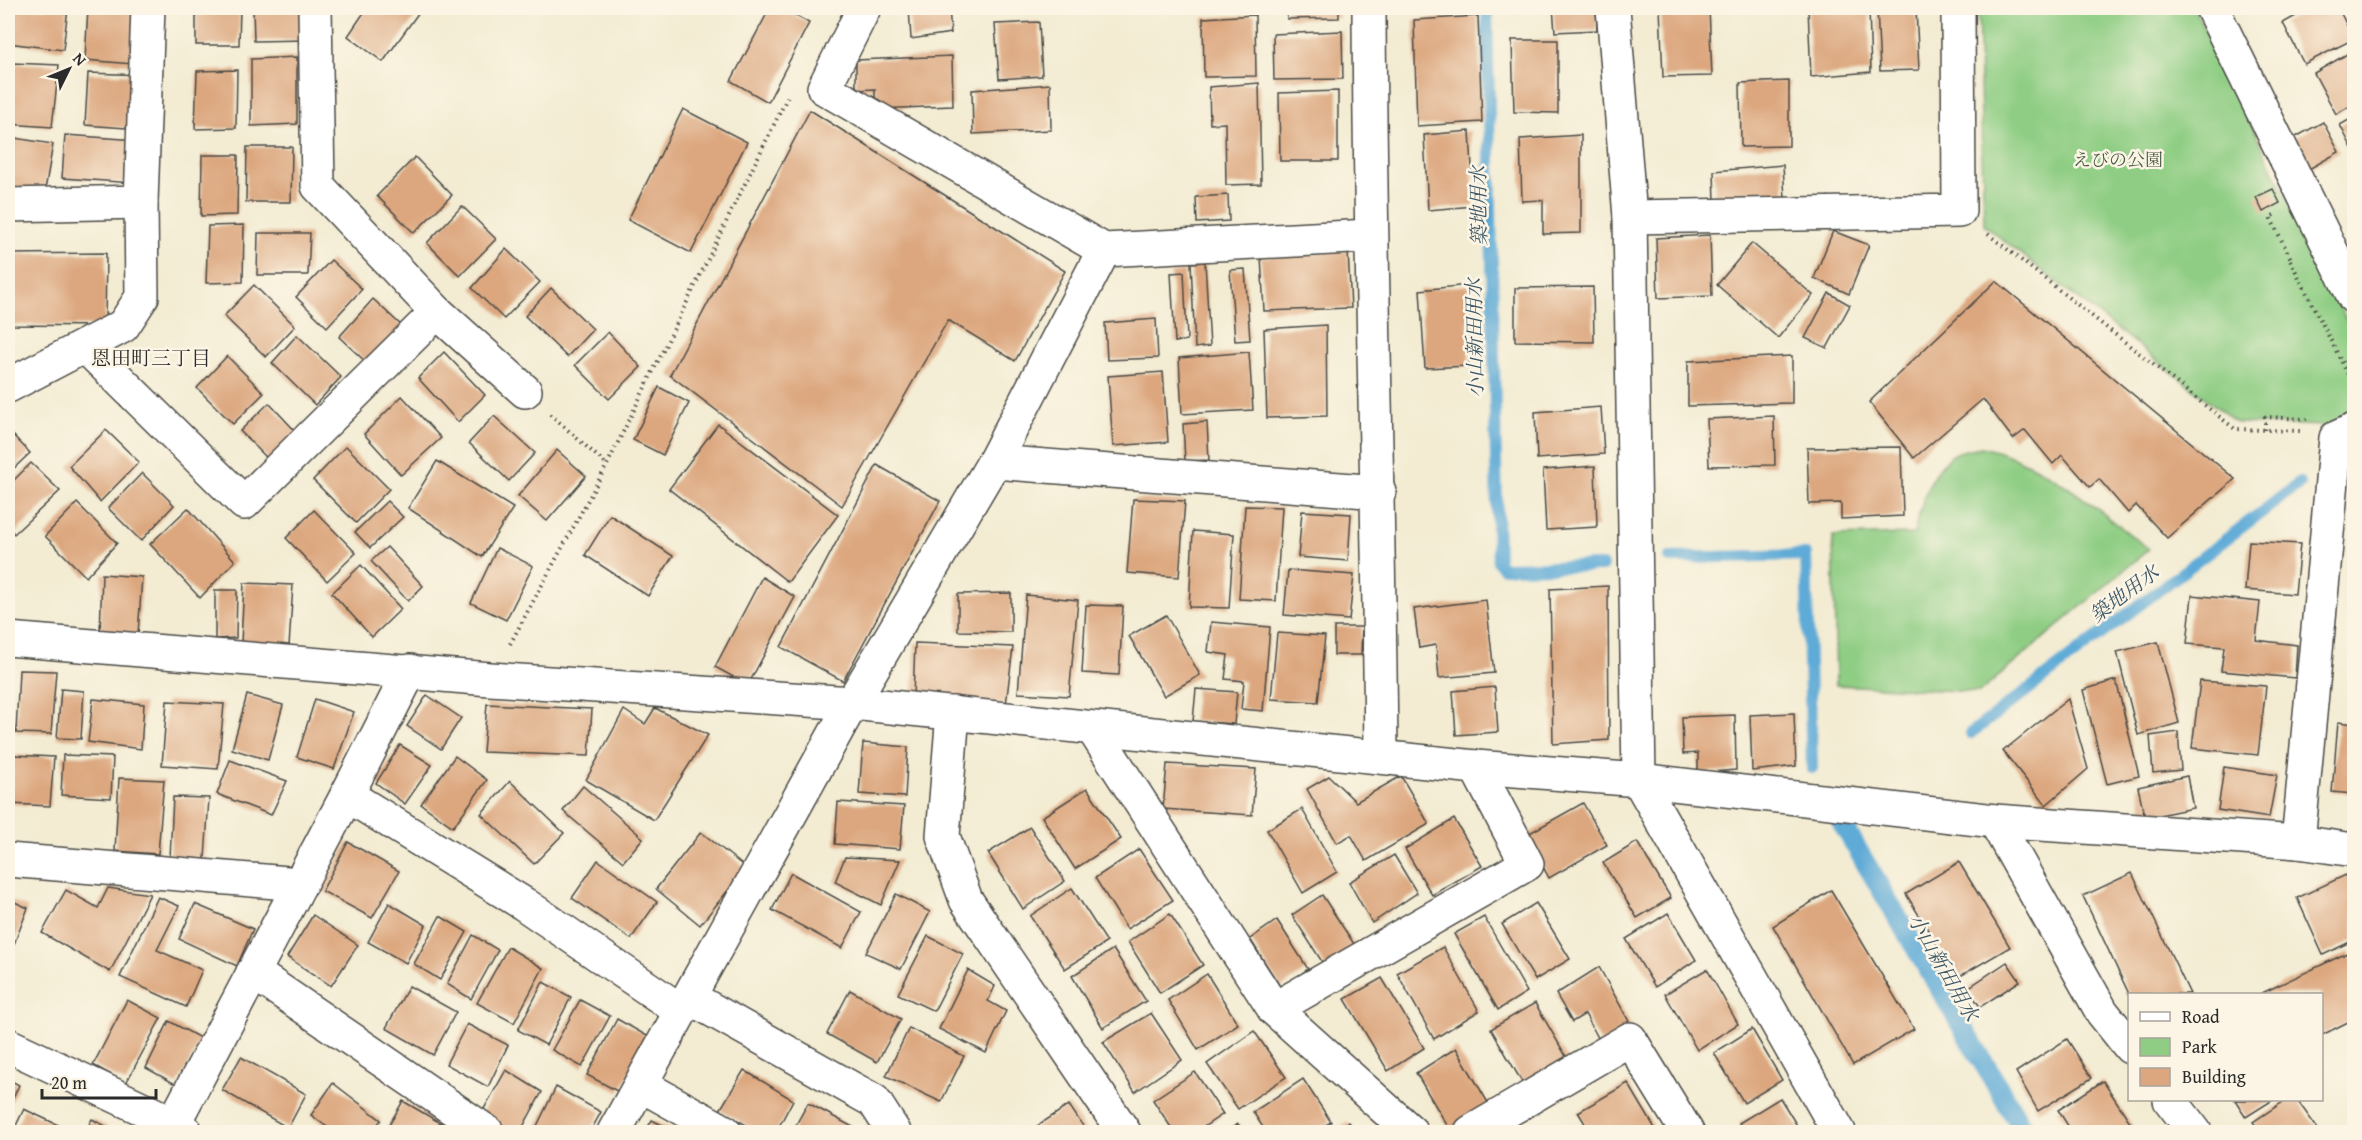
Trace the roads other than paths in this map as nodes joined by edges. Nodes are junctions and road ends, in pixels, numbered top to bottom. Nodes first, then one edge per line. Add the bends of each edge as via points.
1 (148, 8) edge
2 (315, 8) edge
3 (864, 8) edge
4 (1369, 8) edge
5 (1613, 8) edge
6 (1958, 8) edge
7 (2212, 8) edge
8 (141, 201) junction
9 (8, 205) edge
10 (1630, 217) junction
11 (1370, 236) junction
12 (1104, 250) junction
13 (2355, 297) edge
14 (437, 312) junction
15 (86, 346) junction
16 (8, 386) edge
17 (525, 391) road end
18 (2345, 434) edge
19 (994, 462) junction
20 (1379, 492) junction
21 (8, 639) edge
22 (410, 671) junction
23 (852, 703) junction
24 (953, 713) junction
25 (1094, 729) junction
26 (1381, 756) junction
27 (1476, 767) junction
28 (1639, 780) junction
29 (347, 795) junction
30 (1995, 821) junction
31 (2298, 842) junction
32 (2355, 850) edge
33 (8, 860) edge
34 (300, 884) junction
35 (253, 972) junction
36 (685, 1004) junction
37 (1274, 1009) junction
38 (2128, 1044) edge
39 (8, 1045) edge
40 (641, 1085) junction
41 (2171, 1101) edge
42 (176, 1129) edge
43 (487, 1132) edge
44 (614, 1132) edge
45 (725, 1132) edge
46 (894, 1132) edge
47 (1124, 1132) edge
48 (1411, 1132) edge
49 (1471, 1132) edge
50 (1687, 1132) edge
51 (1839, 1132) edge
52 (2195, 1132) edge

1 - 8 street
2 - 14 street via 318,186
3 - 12 street via 824,88
4 - 11 street
5 - 10 street
6 - 10 street via 1959,211
7 - 13 street
8 - 9 street
8 - 15 street via 142,297 123,326
10 - 28 street
11 - 12 street
11 - 20 street
12 - 19 street
14 - 15 street via 244,503
14 - 17 street
15 - 16 street
18 - 31 street
19 - 20 street
19 - 23 street
20 - 26 street
21 - 22 street
22 - 23 street
22 - 29 street
23 - 24 street
23 - 36 street
24 - 25 street
24 - 47 street via 943,836 966,900
25 - 26 street
25 - 37 street
26 - 27 street
27 - 28 street
27 - 37 street via 1527,864
28 - 30 street
28 - 51 street
29 - 34 street
29 - 36 street
30 - 31 street
30 - 38 street via 2102,1012
31 - 32 street
33 - 34 street
34 - 35 street
35 - 42 street
35 - 43 street
36 - 40 street
36 - 46 street via 874,1101
37 - 48 street
39 - 42 street
40 - 44 street
40 - 45 street
41 - 52 street
49 - 50 street via 1630,1039

